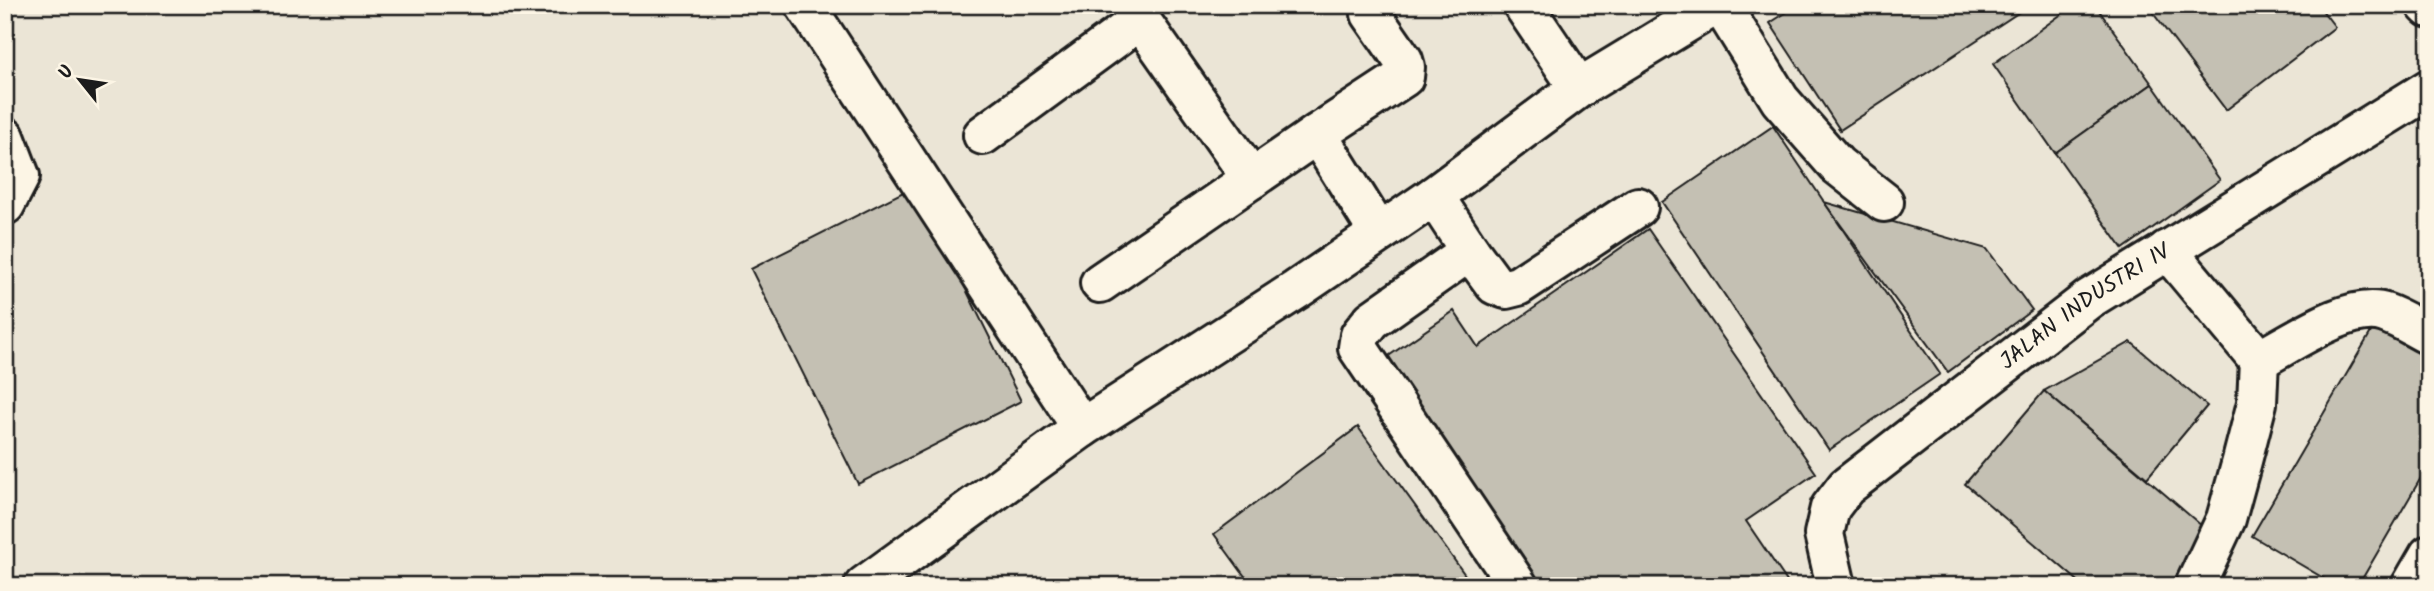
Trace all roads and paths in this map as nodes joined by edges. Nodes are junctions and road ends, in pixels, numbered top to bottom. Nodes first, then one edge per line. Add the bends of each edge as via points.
1 (804, 5) edge
2 (1523, 5) edge
3 (1719, 5) edge
4 (1135, 13) edge
5 (1371, 13) dead end
6 (1674, 16) edge
7 (1580, 88) junction
8 (2429, 89) edge
9 (1317, 134) junction
10 (983, 135) dead end
11 (5, 137) edge
12 (1252, 179) junction
13 (1434, 196) junction
14 (1884, 202) dead end
15 (5, 205) edge
16 (1638, 206) dead end
17 (1379, 233) junction
18 (2167, 250) junction
19 (1470, 251) junction
20 (1100, 283) dead end
21 (2429, 335) edge
22 (2259, 360) junction
23 (1082, 428) junction
24 (2429, 555) edge
25 (2196, 583) dead end
26 (864, 586) edge
27 (1518, 586) edge
28 (1836, 586) edge
29 (2411, 586) edge

1 - 23 main road
2 - 7 main road
3 - 6 main road
3 - 14 main road via 1780,100 1838,165
4 - 10 main road
4 - 12 main road
5 - 9 main road via 1403,60 1404,77
6 - 7 main road
7 - 13 main road
8 - 18 main road, JALAN INDUSTRI IV
9 - 12 main road
9 - 17 main road
11 - 15 main road via 20,176
12 - 20 main road
13 - 17 main road
13 - 19 main road
16 - 19 main road via 1518,286 1506,289 1495,285
17 - 23 main road
18 - 22 main road
18 - 28 main road, JALAN INDUSTRI IV via 2089,299 1846,487 1830,508 1824,534
19 - 27 main road via 1372,320 1360,335 1358,348
21 - 22 main road via 2383,312 2360,311
22 - 25 main road via 2257,403 2242,461 2225,519
23 - 26 main road
24 - 29 main road

